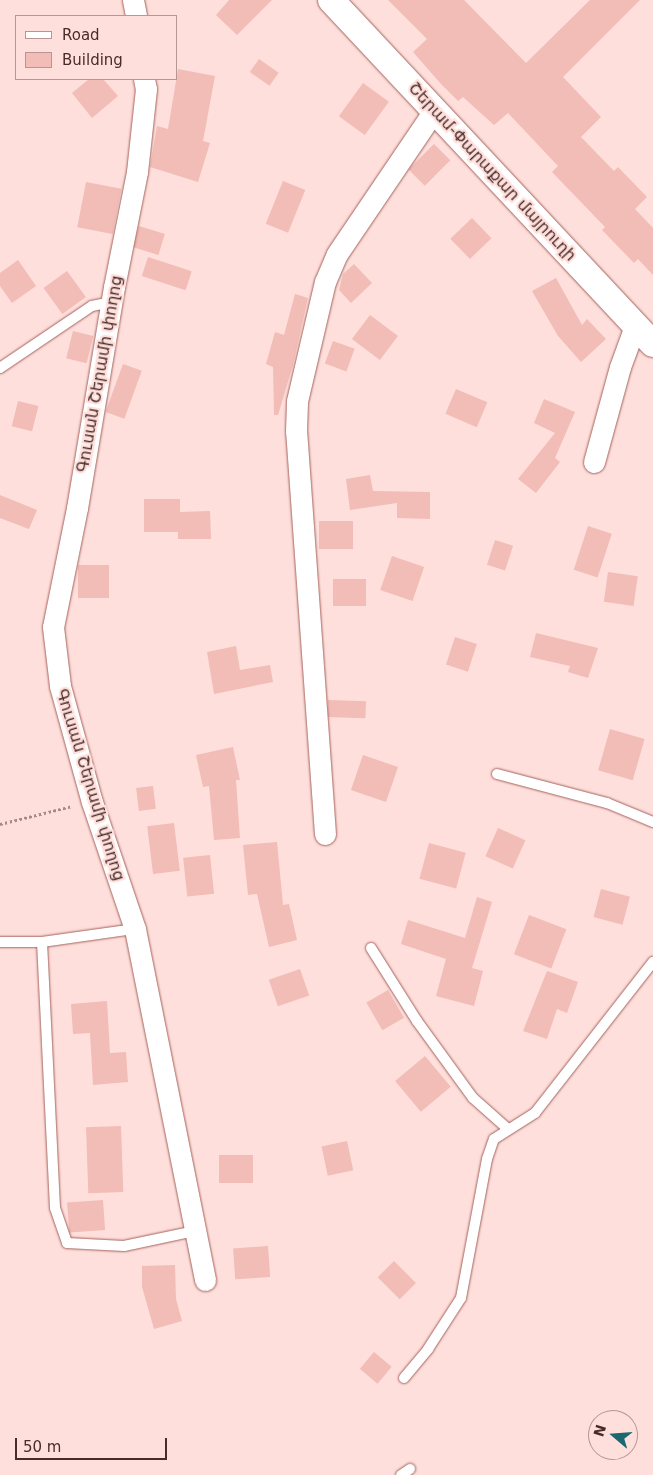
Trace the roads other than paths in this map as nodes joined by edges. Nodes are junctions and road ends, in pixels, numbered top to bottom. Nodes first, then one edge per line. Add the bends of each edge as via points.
1 (134, 0) edge
2 (331, 0) edge
3 (136, 15) edge
4 (144, 80) edge
5 (434, 111) junction
6 (111, 302) junction
7 (644, 335) edge
8 (0, 368) edge
9 (594, 462) dead end
10 (496, 774) dead end
11 (653, 822) edge
12 (325, 834) dead end
13 (135, 929) junction
14 (0, 942) edge
15 (42, 942) junction
16 (371, 948) dead end
17 (653, 962) edge
18 (508, 1129) junction
19 (195, 1231) junction
20 (205, 1280) dead end
21 (404, 1378) dead end
22 (410, 1469) dead end
23 (401, 1475) edge

1 - 3 street
2 - 5 street, Շերամ-Փարաքար մայրուղի
4 - 6 street, Գուսան Շերամի փողոց via 137,172
5 - 7 street, Շերամ-Փարաքար մայրուղի
5 - 12 street via 337,254 325,282 297,401 296,432
6 - 8 lane via 92,306
6 - 13 street, Գուսան Շերամի փողոց via 77,508 53,627 60,686 92,802
7 - 9 street via 620,367
10 - 11 lane via 607,803
13 - 15 lane
13 - 19 street, Գուսան Շերամի փողոց
14 - 15 lane
15 - 19 lane via 55,1208 67,1243 124,1246
16 - 18 lane via 417,1021 473,1098
17 - 18 lane via 535,1113
18 - 21 lane via 494,1138 486,1159 461,1298 428,1349
19 - 20 street, Գուսան Շերամի փողոց
22 - 23 lane

